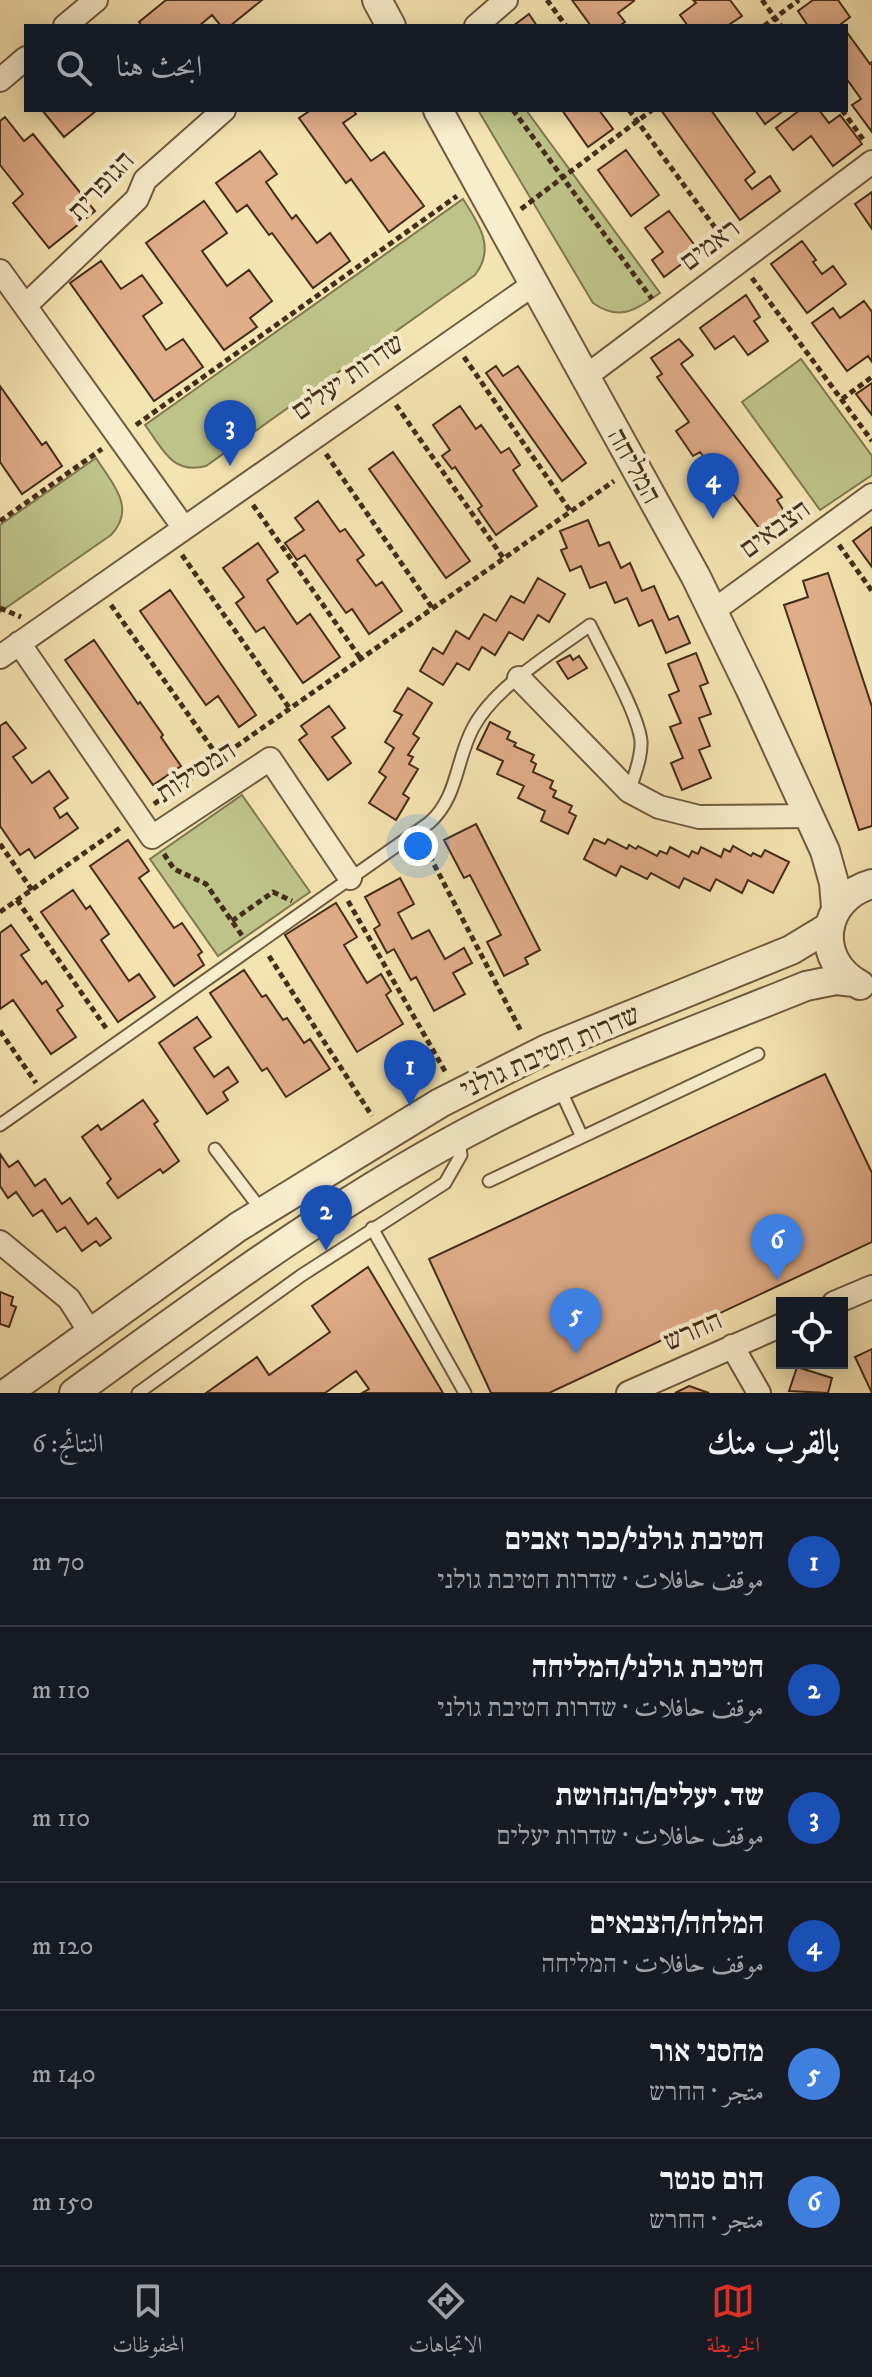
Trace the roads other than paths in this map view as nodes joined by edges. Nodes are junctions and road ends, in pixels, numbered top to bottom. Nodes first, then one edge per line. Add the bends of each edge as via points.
1 (96, 0) edge
2 (377, 0) edge
3 (506, 0) edge
4 (67, 24) edge
5 (390, 24) edge
6 (478, 24) edge
7 (24, 60) edge
8 (0, 80) edge
9 (222, 112) edge
10 (439, 112) edge
11 (872, 162) edge
12 (0, 271) edge
13 (534, 284) junction
14 (25, 306) junction
15 (585, 377) junction
16 (872, 495) edge
17 (177, 533) junction
18 (713, 611) junction
19 (19, 643) junction
20 (0, 657) edge
21 (519, 678) junction
22 (629, 791) junction
23 (812, 823) junction
24 (345, 882) junction
25 (872, 882) edge
26 (833, 918) junction
27 (863, 985) edge
28 (758, 1054) dead end
29 (559, 1087) junction
30 (0, 1125) edge
31 (459, 1137) junction
32 (582, 1137) junction
33 (215, 1149) dead end
34 (489, 1181) dead end
35 (262, 1211) junction
36 (372, 1228) junction
37 (0, 1242) edge
38 (872, 1287) edge
39 (848, 1297) edge
40 (776, 1328) edge
41 (90, 1332) junction
42 (732, 1346) junction
43 (7, 1393) edge
44 (74, 1393) edge
45 (138, 1393) edge
46 (465, 1393) edge
47 (628, 1393) edge
48 (759, 1393) edge

1 - 4 street
2 - 5 street
3 - 6 street
7 - 8 street
9 - 14 street, הגופרית via 145,180 137,199
10 - 13 street, המליחה
11 - 15 street, ראמים
12 - 14 street
13 - 15 street, המליחה
13 - 17 street, שדרות יעלים
14 - 17 street via 119,437
15 - 18 street, המליחה
16 - 18 street, הצבאים
17 - 19 street, שדרות יעלים
18 - 23 street, המליחה
19 - 20 street, שדרות יעלים
19 - 24 street, המסילות via 152,837 270,759
21 - 22 street
21 - 22 lane via 590,625 641,742
21 - 24 lane via 471,730 438,816
22 - 23 street via 659,807 699,817
23 - 25 street, המליחה via 840,859
23 - 26 street, המליחה via 829,867
24 - 30 lane
25 - 26 street, שדרות חטיבת גולני via 851,893
26 - 27 street, המליחה via 833,958 845,975
26 - 35 street, שדרות חטיבת גולני via 791,950 533,1055 457,1093
27 - 29 street, שדרות חטיבת גולני via 836,980 806,986
28 - 32 lane
29 - 31 street, שדרות חטיבת גולני
29 - 32 lane
31 - 36 lane via 461,1155 445,1183
31 - 44 street, שדרות חטיבת גולני via 260,1259
32 - 34 lane
33 - 35 lane
35 - 41 street, שדרות חטיבת גולני
36 - 45 lane
36 - 46 lane
37 - 41 street via 63,1293
38 - 39 street
40 - 42 street, החרש
41 - 43 street, שדרות חטיבת גולני
42 - 47 street, החרש
42 - 48 street

